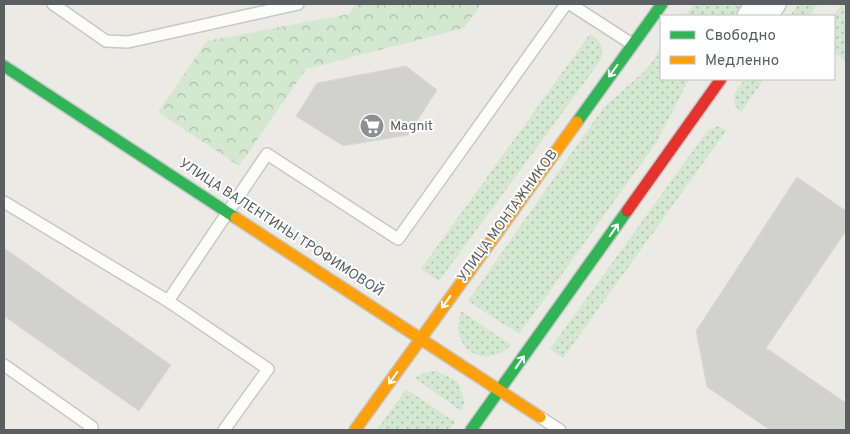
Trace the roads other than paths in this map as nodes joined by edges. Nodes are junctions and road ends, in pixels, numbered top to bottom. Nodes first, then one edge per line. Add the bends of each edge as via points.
1 (53, 4) edge
2 (298, 4) edge
3 (566, 4) edge
4 (570, 4) edge
5 (671, 4) edge
6 (756, 4) edge
7 (776, 4) edge
8 (657, 11) edge
9 (749, 15) edge
10 (767, 15) edge
11 (632, 44) junction
12 (6, 71) edge
13 (718, 82) edge
14 (4, 202) edge
15 (228, 211) junction
16 (168, 301) junction
17 (421, 338) junction
18 (4, 365) edge
19 (500, 390) junction
20 (540, 417) joint
21 (89, 430) edge
22 (224, 430) edge
23 (355, 430) edge
24 (471, 430) edge
25 (560, 430) edge

1 - 2 lane via 106,41 128,42
3 - 15 lane via 398,239 267,154
4 - 11 lane
5 - 8 street
6 - 9 street
7 - 10 street
8 - 11 street, УЛИЦА МОНТАЖНИКОВ
11 -> 17 street, УЛИЦА МОНТАЖНИКОВ
12 - 15 street, УЛИЦА ВАЛЕНТИНЫ ТРОФИМОВОЙ
19 -> 13 street
14 - 16 lane
15 - 16 lane
15 - 17 street, УЛИЦА ВАЛЕНТИНЫ ТРОФИМОВОЙ
16 - 22 lane via 268,369
17 - 19 street, УЛИЦА ВАЛЕНТИНЫ ТРОФИМОВОЙ
17 -> 23 street, УЛИЦА МОНТАЖНИКОВ
18 - 21 lane via 92,427
19 - 20 street, УЛИЦА ВАЛЕНТИНЫ ТРОФИМОВОЙ
19 - 24 street
20 - 25 lane

